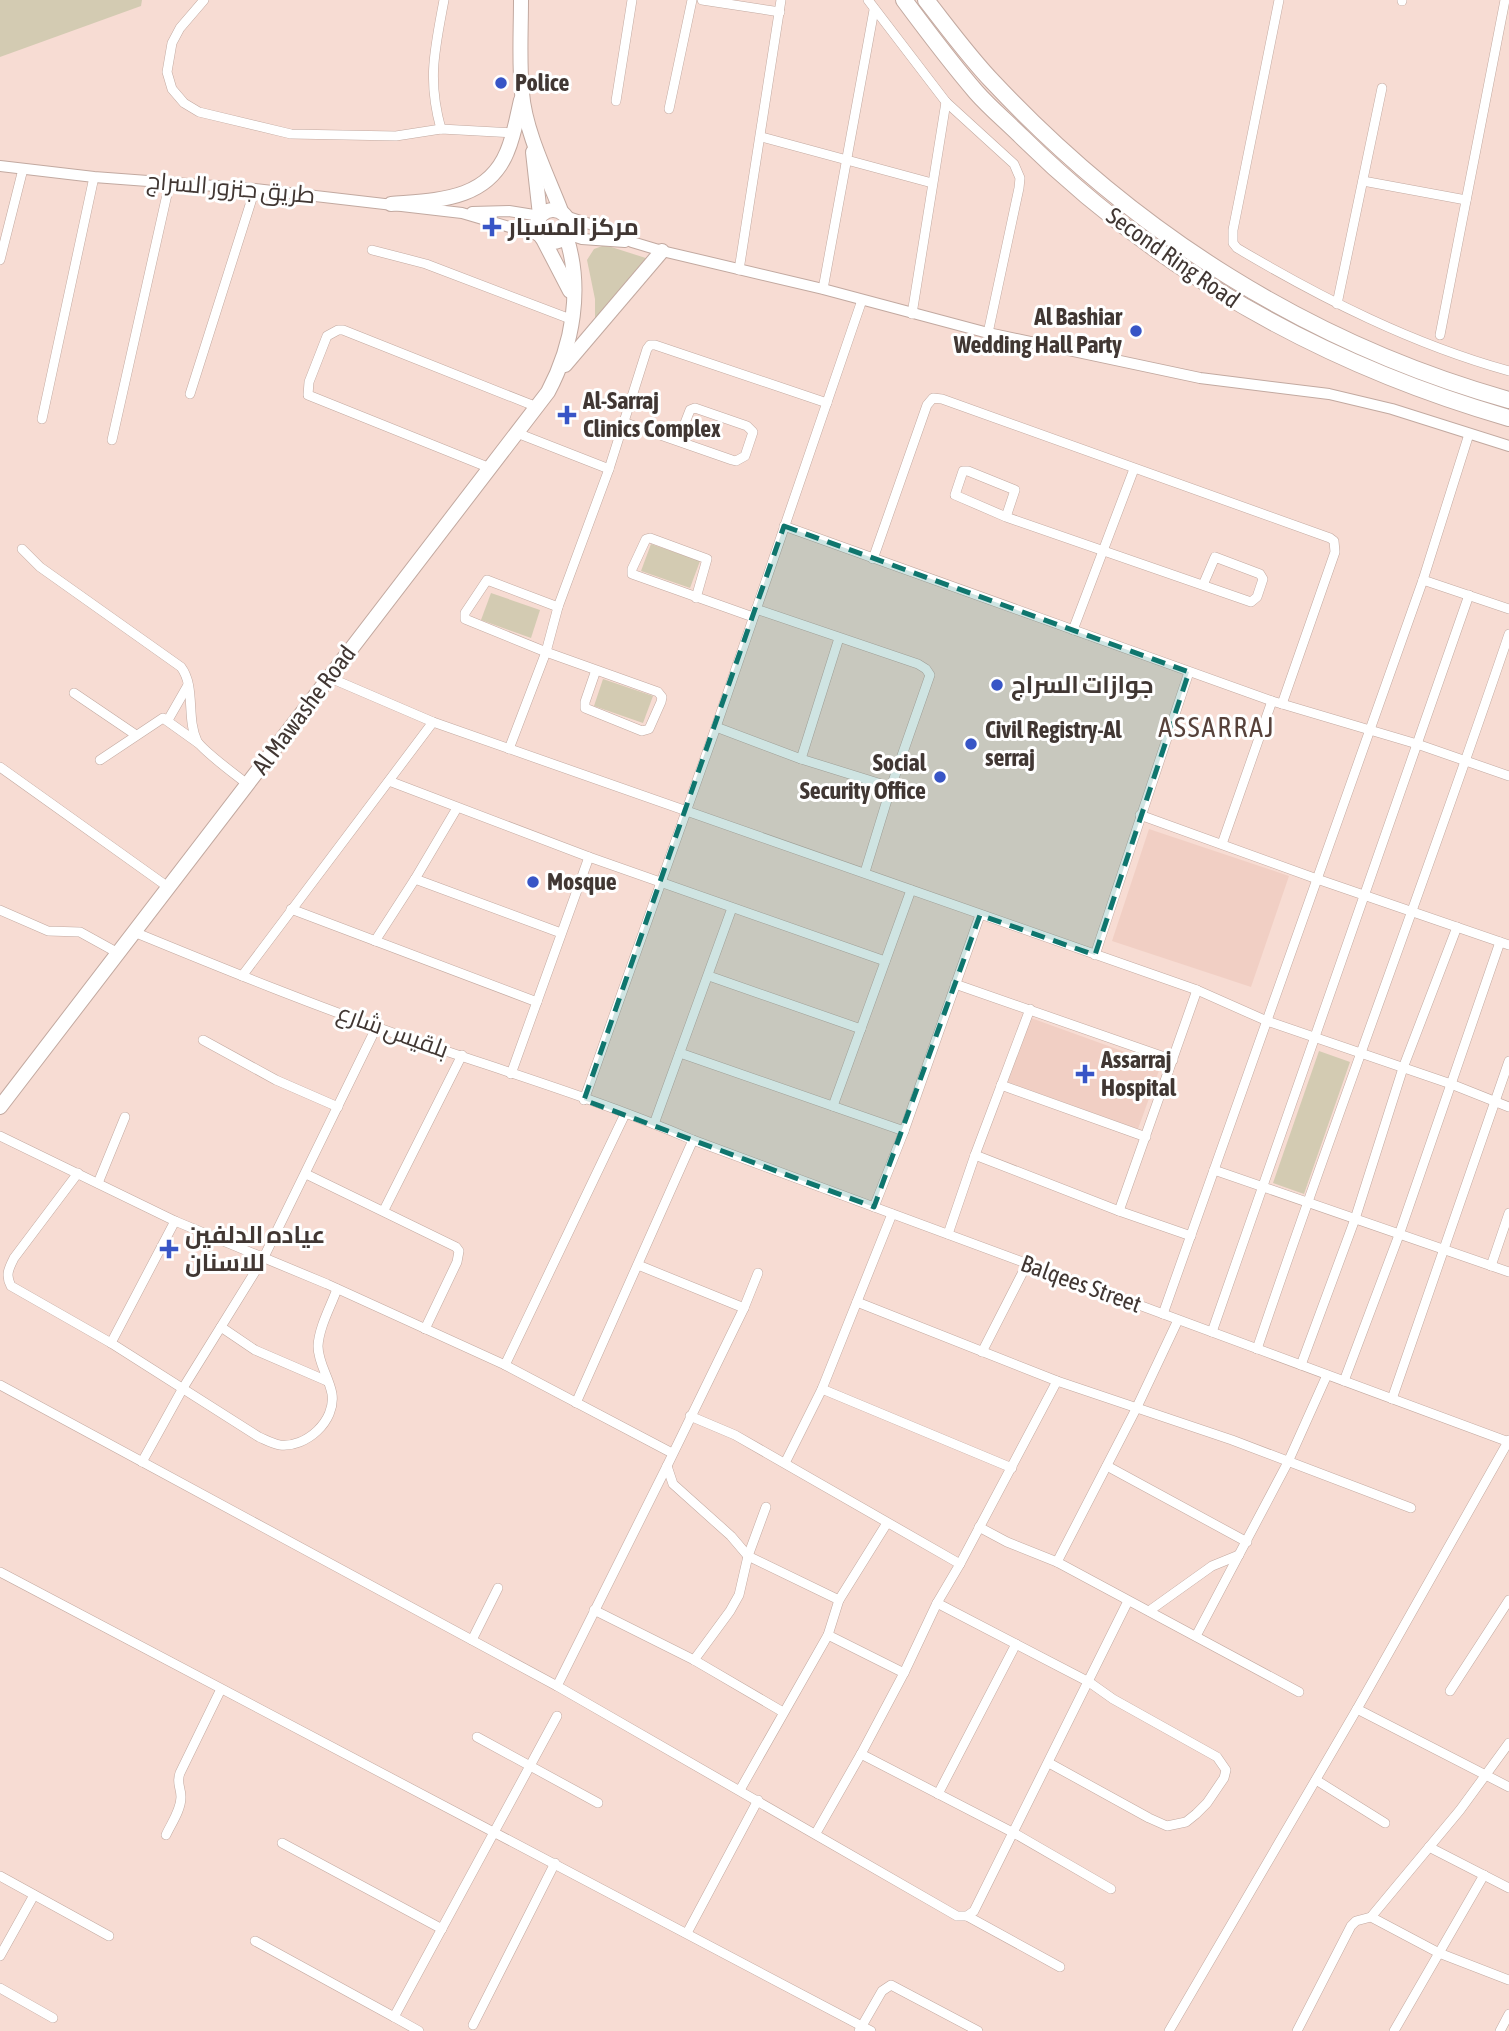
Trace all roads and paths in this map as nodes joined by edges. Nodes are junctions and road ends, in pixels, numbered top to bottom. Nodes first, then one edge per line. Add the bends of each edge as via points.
1 (204, 0) edge
2 (444, 0) edge
3 (521, 0) edge
4 (632, 0) edge
5 (692, 0) edge
6 (702, 0) edge
7 (782, 0) edge
8 (869, 0) edge
9 (904, 0) edge
10 (926, 0) edge
11 (1279, 0) edge
12 (1505, 0) edge
13 (874, 9) junction
14 (780, 12) junction
15 (1382, 88) dead end
16 (522, 95) junction
17 (616, 101) dead end
18 (946, 102) junction
19 (669, 109) dead end
20 (441, 129) junction
21 (531, 130) junction
22 (513, 133) junction
23 (762, 137) junction
24 (846, 158) junction
25 (0, 166) edge
26 (23, 169) junction
27 (94, 177) junction
28 (170, 181) junction
29 (1363, 181) junction
30 (932, 183) junction
31 (255, 189) junction
32 (1466, 200) junction
33 (391, 204) junction
34 (462, 213) junction
35 (563, 213) junction
36 (540, 215) junction
37 (566, 235) junction
38 (541, 238) junction
39 (632, 242) junction
40 (372, 250) dead end
41 (662, 251) junction
42 (0, 260) edge
43 (739, 270) junction
44 (823, 289) junction
45 (573, 298) junction
46 (862, 300) junction
47 (1337, 304) junction
48 (912, 314) junction
49 (573, 320) junction
50 (988, 333) junction
51 (1440, 335) dead end
52 (1509, 371) edge
53 (557, 374) junction
54 (190, 394) dead end
55 (1509, 400) edge
56 (827, 403) junction
57 (537, 407) junction
58 (1509, 418) edge
59 (42, 419) dead end
60 (624, 422) junction
61 (517, 433) junction
62 (1469, 434) junction
63 (112, 440) dead end
64 (678, 441) junction
65 (1509, 446) edge
66 (490, 468) junction
67 (609, 469) junction
68 (1134, 469) junction
69 (1006, 517) junction
70 (784, 526) junction
71 (22, 549) dead end
72 (1102, 551) junction
73 (873, 559) junction
74 (1423, 580) junction
75 (1203, 584) junction
76 (1469, 595) junction
77 (696, 598) junction
78 (558, 607) junction
79 (1509, 609) edge
80 (755, 613) junction
81 (1073, 631) junction
82 (1509, 634) edge
83 (839, 638) junction
84 (546, 652) junction
85 (596, 670) junction
86 (1189, 672) junction
87 (328, 677) junction
88 (188, 685) junction
89 (75, 693) dead end
90 (1277, 702) junction
91 (168, 720) junction
92 (433, 722) junction
93 (716, 727) junction
94 (1370, 732) junction
95 (136, 735) junction
96 (198, 743) junction
97 (1417, 744) junction
98 (509, 749) junction
99 (801, 759) junction
100 (100, 760) dead end
101 (1466, 762) junction
102 (0, 767) edge
103 (1509, 774) edge
104 (389, 781) junction
105 (247, 785) junction
106 (891, 787) junction
107 (457, 808) junction
108 (686, 810) junction
109 (1140, 814) junction
110 (1222, 844) junction
111 (589, 857) junction
112 (866, 872) junction
113 (415, 879) junction
114 (1317, 879) junction
115 (661, 881) junction
116 (169, 887) junction
117 (911, 890) junction
118 (1365, 895) junction
119 (732, 908) junction
120 (291, 909) junction
121 (0, 910) edge
122 (1410, 912) junction
123 (980, 915) junction
124 (1457, 927) junction
125 (134, 932) junction
126 (561, 933) junction
127 (374, 941) junction
128 (1504, 943) edge
129 (118, 953) junction
130 (1095, 955) junction
131 (885, 961) junction
132 (242, 976) junction
133 (709, 976) junction
134 (955, 984) junction
135 (1197, 990) junction
136 (537, 1002) junction
137 (1030, 1009) junction
138 (1267, 1021) junction
139 (377, 1026) junction
140 (861, 1029) junction
141 (1315, 1039) junction
142 (203, 1040) dead end
143 (680, 1053) junction
144 (1361, 1053) junction
145 (461, 1055) junction
146 (1173, 1060) junction
147 (1509, 1062) edge
148 (1404, 1068) junction
149 (512, 1074) junction
150 (1451, 1084) junction
151 (1001, 1085) junction
152 (584, 1100) junction
153 (1495, 1102) junction
154 (1, 1104) edge
155 (833, 1106) junction
156 (338, 1107) junction
157 (1509, 1107) edge
158 (625, 1114) junction
159 (125, 1116) dead end
160 (654, 1124) junction
161 (904, 1131) junction
162 (0, 1136) edge
163 (1146, 1137) junction
164 (693, 1140) junction
165 (975, 1155) junction
166 (1214, 1170) junction
167 (78, 1174) junction
168 (306, 1174) junction
169 (98, 1183) junction
170 (1262, 1187) junction
171 (1306, 1202) junction
172 (874, 1207) junction
173 (384, 1210) junction
174 (1119, 1212) junction
175 (1509, 1213) edge
176 (892, 1214) junction
177 (1355, 1219) junction
178 (175, 1221) junction
179 (948, 1234) junction
180 (1399, 1234) junction
181 (1191, 1236) junction
182 (1444, 1250) junction
183 (263, 1259) junction
184 (1027, 1264) junction
185 (638, 1265) junction
186 (1490, 1266) junction
187 (1509, 1272) edge
188 (758, 1273) dead end
189 (337, 1289) junction
190 (857, 1302) junction
191 (744, 1308) junction
192 (1163, 1314) junction
193 (1178, 1320) junction
194 (221, 1327) junction
195 (425, 1329) junction
196 (1212, 1332) junction
197 (111, 1343) junction
198 (1257, 1349) junction
199 (982, 1352) junction
200 (505, 1365) junction
201 (1301, 1365) junction
202 (1327, 1375) junction
203 (327, 1381) junction
204 (1058, 1381) junction
205 (1344, 1381) junction
206 (0, 1385) edge
207 (183, 1388) junction
208 (822, 1389) junction
209 (1392, 1399) junction
210 (576, 1404) junction
211 (1136, 1409) junction
212 (690, 1416) junction
213 (1509, 1441) edge
214 (672, 1453) junction
215 (142, 1462) junction
216 (1288, 1462) junction
217 (785, 1463) junction
218 (667, 1466) junction
219 (1107, 1466) junction
220 (1012, 1468) junction
221 (766, 1507) dead end
222 (1412, 1508) dead end
223 (887, 1523) junction
224 (979, 1527) junction
225 (1247, 1542) junction
226 (1240, 1555) junction
227 (748, 1556) junction
228 (1057, 1562) junction
229 (960, 1564) junction
230 (0, 1572) edge
231 (498, 1588) dead end
232 (839, 1600) junction
233 (1509, 1600) edge
234 (1128, 1601) junction
235 (937, 1603) junction
236 (594, 1610) junction
237 (1149, 1611) junction
238 (828, 1635) junction
239 (1196, 1636) junction
240 (472, 1640) junction
241 (1016, 1644) junction
242 (694, 1661) junction
243 (904, 1673) junction
244 (1089, 1682) junction
245 (557, 1686) junction
246 (221, 1689) junction
247 (1450, 1691) dead end
248 (1298, 1692) dead end
249 (1357, 1709) junction
250 (783, 1712) junction
251 (557, 1716) dead end
252 (477, 1737) dead end
253 (1509, 1743) edge
254 (861, 1754) junction
255 (1049, 1763) junction
256 (530, 1765) junction
257 (1488, 1775) junction
258 (1316, 1780) junction
259 (1509, 1787) edge
260 (740, 1790) junction
261 (939, 1794) junction
262 (758, 1800) junction
263 (598, 1803) dead end
264 (1385, 1823) dead end
265 (495, 1831) junction
266 (816, 1833) junction
267 (1014, 1833) junction
268 (166, 1835) dead end
269 (282, 1843) dead end
270 (1429, 1847) junction
271 (555, 1863) junction
272 (1484, 1875) junction
273 (0, 1876) edge
274 (1509, 1888) edge
275 (1111, 1889) dead end
276 (34, 1895) junction
277 (967, 1916) junction
278 (1371, 1917) junction
279 (442, 1929) junction
280 (687, 1933) junction
281 (109, 1936) dead end
282 (255, 1941) dead end
283 (1439, 1953) junction
284 (0, 1956) edge
285 (1060, 1967) dead end
286 (1509, 1980) edge
287 (0, 1988) edge
288 (1509, 2014) edge
289 (394, 2017) junction
290 (53, 2018) dead end
291 (473, 2025) dead end
292 (864, 2029) edge
293 (419, 2031) edge
294 (978, 2031) edge
295 (1169, 2031) edge
296 (1297, 2031) edge
297 (1394, 2031) edge
298 (1500, 2031) edge

1 - 20 street via 172,43 167,72 172,89 199,112 291,134 396,136
2 - 20 street via 432,75
3 - 16 main road
4 - 17 street
5 - 19 street
6 - 14 street
7 - 14 street
8 - 13 street
9 - 58 highway, Second Ring Road via 978,93 1047,161 1110,217 1174,264 1328,351 1420,390
10 - 55 highway, Second Ring Road via 991,81 1063,153 1188,252 1300,319 1371,353
11 - 47 street via 1232,237 1237,248
12 - 32 street
13 - 18 street
13 - 24 street
14 - 23 street
15 - 29 street
16 - 21 main road
16 - 22 main road
18 - 30 street
18 - 50 street via 1009,158 1020,178
20 - 22 street
21 - 35 main road
21 - 36 main road
22 - 33 main road via 502,163 478,188 460,196
23 - 24 street
23 - 43 street
24 - 30 street
24 - 44 street
25 - 26 street, طريق جنزور السراج
26 - 27 street, طريق جنزور السراج
26 - 42 street
27 - 28 street, طريق جنزور السراج
27 - 59 street
28 - 31 street, طريق جنزور السراج
28 - 63 street
29 - 32 street
29 - 47 street
30 - 48 street
31 - 33 street, طريق جنزور السراج
31 - 54 street
32 - 51 street
33 - 34 street, طريق جنزور السراج
34 - 36 street, طريق جنزور السراج
34 - 38 street, طريق جنزور السراج
35 - 36 main road via 552,209
35 - 37 main road via 569,223
35 - 39 street
36 - 38 main road via 536,224
37 - 38 main road via 555,242
37 - 39 street
37 - 45 main road, Al Mawashe Road
38 - 45 main road
39 - 41 street
40 - 49 street via 426,264
41 - 43 street
41 - 53 main road
43 - 44 street
44 - 46 street
45 - 49 main road, Al Mawashe Road
46 - 48 street
46 - 56 street
47 - 52 street via 1411,339
48 - 50 street
49 - 53 main road, Al Mawashe Road
50 - 62 street via 1200,378 1329,394
53 - 57 main road, Al Mawashe Road
56 - 60 street via 650,345
56 - 70 street
57 - 61 main road, Al Mawashe Road
57 - 66 street via 343,330 327,336 309,382 309,395
60 - 64 street
60 - 67 street
61 - 66 main road, Al Mawashe Road
61 - 67 street
62 - 65 street
62 - 74 street
64 - 64 street via 736,461 745,456 753,432 695,408 687,415
66 - 87 main road, Al Mawashe Road
67 - 78 street
68 - 72 street
68 - 73 street via 933,398 922,417
68 - 90 street via 1334,541 1335,552
69 - 69 street via 955,495 963,471 1015,490
69 - 72 street
70 - 73 street
70 - 80 street
71 - 88 street via 40,567 168,656 187,675
72 - 75 street
72 - 81 street
73 - 81 street
74 - 76 street
74 - 94 street
75 - 75 street via 1215,557 1264,579 1251,602
76 - 79 street
76 - 97 street
77 - 77 street via 632,574 646,539 707,559
77 - 80 street
78 - 84 street
78 - 84 street via 487,580 465,613 468,622
80 - 83 street
80 - 93 street
81 - 86 street
82 - 101 street
83 - 99 street
83 - 106 street via 918,664 930,675
84 - 85 street
84 - 98 street
85 - 85 street via 585,708 642,731 649,729 661,694
86 - 90 street
86 - 109 street
87 - 92 street
87 - 105 main road, Al Mawashe Road
88 - 91 street
88 - 96 street
89 - 95 street
90 - 94 street
90 - 110 street
91 - 95 street via 158,720
91 - 96 street
92 - 98 street
92 - 104 street
93 - 99 street
93 - 108 street
94 - 97 street
94 - 114 street
95 - 100 street
96 - 105 street
97 - 101 street
97 - 118 street
98 - 108 street
99 - 106 street
101 - 103 street
101 - 122 street
102 - 116 street
104 - 107 street
104 - 120 street
105 - 116 main road, Al Mawashe Road
106 - 112 street
107 - 111 street
107 - 113 street
108 - 112 street
108 - 115 street
109 - 110 street
109 - 130 street
110 - 114 street
111 - 115 street
111 - 126 street
112 - 117 street
113 - 126 street
113 - 127 street
114 - 118 street
114 - 138 street
115 - 119 street
115 - 152 street
116 - 125 main road, Al Mawashe Road
117 - 123 street
117 - 131 street
118 - 122 street
118 - 141 street
119 - 131 street
119 - 133 street
120 - 127 street
120 - 132 street
121 - 129 street via 48,931 80,932
122 - 124 street
122 - 144 street
123 - 130 street
123 - 134 street
124 - 128 street
124 - 148 street
125 - 129 main road, Al Mawashe Road
125 - 132 street, بلقيس شارع
126 - 136 street
127 - 136 street
128 - 150 street
129 - 154 main road, Al Mawashe Road
130 - 135 street
131 - 140 street
132 - 139 street, بلقيس شارع
133 - 140 street
133 - 143 street
134 - 137 street
134 - 161 street
135 - 138 street
135 - 146 street
136 - 149 street
137 - 146 street
137 - 151 street
138 - 141 street
138 - 166 street
139 - 145 street, بلقيس شارع
139 - 156 street
140 - 155 street
141 - 144 street
141 - 170 street
142 - 156 street
143 - 155 street
143 - 160 street
144 - 148 street
144 - 171 street
145 - 149 street, بلقيس شارع
145 - 173 street
146 - 163 street
147 - 153 street
148 - 150 street
148 - 177 street
149 - 152 street, بلقيس شارع
150 - 153 street
150 - 180 street
151 - 163 street
151 - 165 street
152 - 158 street, بلقيس شارع
153 - 157 street
153 - 182 street
155 - 161 street
156 - 168 street
158 - 160 street, بلقيس شارع
158 - 200 street
159 - 169 street
160 - 164 street, Balqees Street
161 - 172 street
162 - 167 street
163 - 174 street
164 - 172 street, Balqees Street
164 - 185 street
165 - 174 street
165 - 179 street
166 - 170 street
166 - 181 street
167 - 169 street
167 - 197 street via 14,1258 8,1280
168 - 173 street
168 - 183 street
169 - 178 street
170 - 171 street
170 - 196 street
171 - 177 street
171 - 198 street
172 - 176 street, Balqees Street
173 - 195 street via 459,1251
174 - 181 street
175 - 186 street
176 - 179 street, Balqees Street
176 - 190 street
177 - 180 street
177 - 201 street
178 - 183 street
178 - 197 street
179 - 184 street, Balqees Street
180 - 182 street
180 - 205 street
181 - 192 street
182 - 186 street
182 - 209 street
183 - 189 street
183 - 194 street
184 - 192 street, Balqees Street
184 - 199 street
185 - 191 street
185 - 210 street
186 - 187 street
188 - 191 street
189 - 195 street
189 - 203 street via 319,1338
190 - 199 street
190 - 208 street
191 - 212 street
192 - 193 street, Balqees Street
193 - 196 street, Balqees Street
193 - 211 street
194 - 203 street via 255,1350
194 - 207 street
195 - 200 street
196 - 198 street, Balqees Street
197 - 207 street
198 - 201 street, Balqees Street
199 - 204 street
200 - 210 street
201 - 202 street, Balqees Street
202 - 205 street, Balqees Street
202 - 216 street
203 - 207 street via 332,1394 326,1419 315,1433 292,1445 259,1437
204 - 211 street
204 - 220 street
205 - 209 street, Balqees Street
206 - 215 street
207 - 215 street
208 - 217 street
208 - 220 street
209 - 213 street, Balqees Street
210 - 214 street
211 - 216 street
211 - 219 street
212 - 214 street
212 - 217 street
213 - 249 street
214 - 218 street
215 - 240 street
216 - 222 street
216 - 225 street
217 - 223 street
218 - 227 street via 673,1484
218 - 236 street
219 - 225 street
219 - 228 street
220 - 224 street
221 - 227 street
223 - 229 street
223 - 232 street
224 - 228 street
224 - 229 street
225 - 226 street
226 - 237 street via 1212,1566
226 - 239 street
227 - 232 street
227 - 242 street via 738,1595
228 - 234 street
229 - 235 street
230 - 246 street
231 - 240 street
232 - 238 street
233 - 247 street
234 - 237 street
234 - 244 street
235 - 241 street
235 - 243 street
236 - 242 street
236 - 245 street
237 - 239 street
238 - 243 street
238 - 250 street
239 - 248 street
240 - 245 street
241 - 244 street
241 - 261 street
242 - 250 street
243 - 254 street
244 - 255 street
244 - 255 street via 1217,1757 1226,1770 1224,1778 1196,1814 1186,1822 1167,1826
245 - 260 street
246 - 265 street
246 - 268 street via 180,1773 181,1799
249 - 257 street
249 - 258 street
250 - 260 street
251 - 256 street
252 - 256 street
253 - 257 street
254 - 261 street
254 - 266 street
255 - 267 street
256 - 263 street
256 - 265 street
257 - 259 street
257 - 270 street
258 - 264 street
258 - 295 street
260 - 262 street
261 - 267 street
262 - 266 street
262 - 280 street
265 - 271 street
265 - 279 street
266 - 277 street via 957,1916
267 - 275 street
267 - 277 street via 974,1911
269 - 279 street
270 - 272 street
270 - 278 street
271 - 280 street
271 - 291 street
272 - 274 street
272 - 283 street
273 - 276 street
276 - 281 street
276 - 284 street
277 - 285 street
278 - 283 street
278 - 296 street via 1351,1926
279 - 289 street
280 - 292 street
282 - 289 street
283 - 286 street
283 - 297 street
287 - 290 street
288 - 298 street
289 - 293 street
292 - 294 street via 883,1991 891,1985

